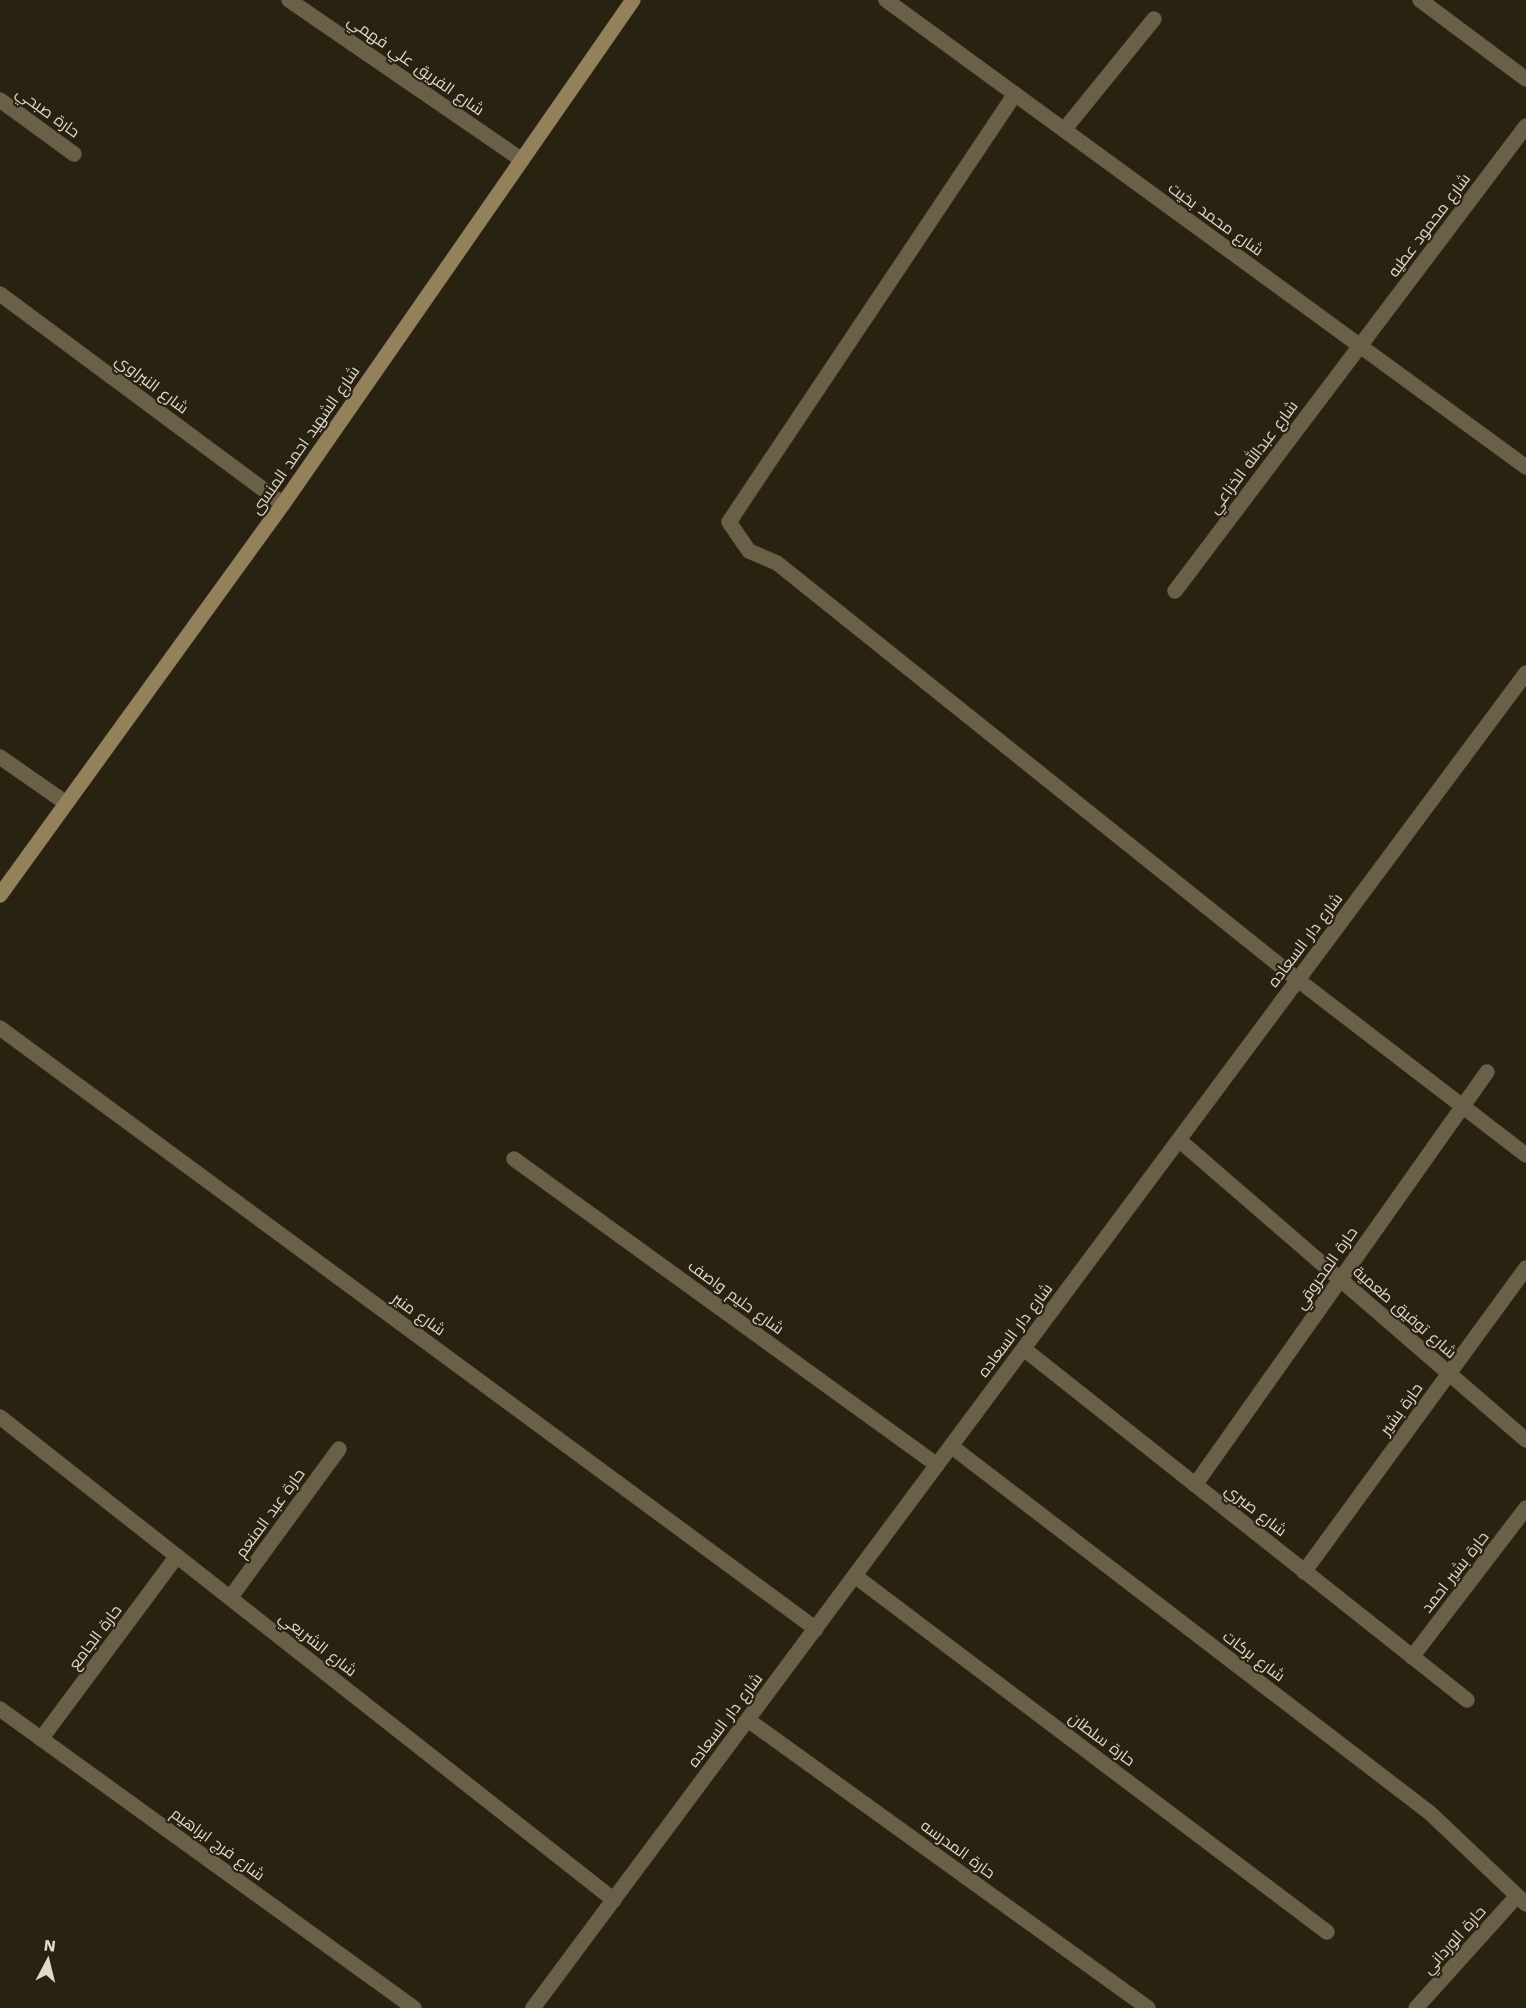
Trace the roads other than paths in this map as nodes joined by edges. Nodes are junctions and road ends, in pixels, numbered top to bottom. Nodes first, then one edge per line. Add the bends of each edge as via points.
1 (289, 0) edge
2 (633, 0) edge
3 (886, 0) edge
4 (1420, 0) edge
5 (1154, 19) dead end
6 (1526, 79) edge
7 (1015, 94) junction
8 (0, 100) edge
9 (1526, 126) edge
10 (1064, 130) junction
11 (75, 154) dead end
12 (522, 160) junction
13 (0, 294) edge
14 (1360, 346) junction
15 (1526, 467) edge
16 (283, 504) junction
17 (1175, 591) dead end
18 (1526, 673) edge
19 (0, 757) edge
20 (66, 803) junction
21 (0, 895) edge
22 (1298, 980) junction
23 (0, 1028) edge
24 (1487, 1072) dead end
25 (1462, 1107) junction
26 (1179, 1140) junction
27 (1526, 1155) edge
28 (514, 1159) dead end
29 (1526, 1268) edge
30 (1340, 1279) junction
31 (1024, 1349) junction
32 (1449, 1373) junction
33 (0, 1417) edge
34 (1526, 1440) edge
35 (951, 1446) junction
36 (339, 1449) dead end
37 (937, 1465) junction
38 (1195, 1485) junction
39 (1526, 1508) edge
40 (177, 1556) junction
41 (1304, 1572) junction
42 (855, 1576) junction
43 (230, 1598) junction
44 (816, 1629) junction
45 (1412, 1657) junction
46 (1467, 1700) dead end
47 (0, 1709) edge
48 (747, 1720) junction
49 (41, 1739) junction
50 (614, 1900) junction
51 (1522, 1900) edge
52 (1327, 1932) dead end
53 (414, 2008) edge
54 (533, 2008) edge
55 (1148, 2008) edge
56 (1416, 2008) edge

1 - 12 street, شارع الفريق علي فهمي
2 - 12 main road, شارع الشهيد احمد المنسى
3 - 7 street, شارع محمد بخيت
4 - 6 street
5 - 10 street
7 - 10 street, شارع محمد بخيت
7 - 22 street via 729,522 749,551 777,563
8 - 11 street, حارة صبحي
9 - 14 street, شارع محمود عطيه
10 - 14 street, شارع محمد بخيت
12 - 16 main road, شارع الشهيد احمد المنسى
13 - 16 street, شارع النبراوي
14 - 15 street, شارع محمد بخيت
14 - 17 street, شارع عبدالله الخزاعي
16 - 20 main road, شارع الشهيد احمد المنسى
18 - 22 street, شارع دار السعاده
19 - 20 street
20 - 21 main road, شارع الشهيد احمد المنسى
22 - 25 street
22 - 26 street, شارع دار السعاده
23 - 44 street, شارع منير
24 - 25 street, حارة المحروقي
25 - 27 street
25 - 30 street, حارة المحروقي
26 - 30 street, شارع توفيق طعمية
26 - 31 street, شارع دار السعاده
28 - 37 street, شارع حليم واصف
29 - 32 street, حارة بشير
30 - 32 street, شارع توفيق طعمية
30 - 38 street, حارة المحروقي
31 - 35 street, شارع دار السعاده
31 - 38 street, شارع صبري
32 - 34 street, شارع توفيق طعمية
32 - 41 street, حارة بشير
33 - 40 street, شارع الشريعي
35 - 37 street, شارع دار السعاده
35 - 51 street, شارع بركات via 1430,1814
36 - 43 street, حارة عبد المنعم
37 - 42 street, شارع دار السعاده
38 - 41 street, شارع صبري
39 - 45 street, حارة بشير احمد
40 - 43 street, شارع الشريعي
40 - 49 street, حارة الجامع
41 - 45 street, شارع صبري
42 - 44 street, شارع دار السعاده
42 - 52 street, حارة سلطان
43 - 50 street, شارع الشريعي
44 - 48 street, شارع دار السعاده
45 - 46 street, شارع صبري
47 - 49 street, شارع فرج ابراهيم
48 - 50 street, شارع دار السعاده
48 - 55 street, حارة المدرسه
49 - 53 street, شارع فرج ابراهيم
50 - 54 street, شارع دار السعاده
51 - 56 street, حارة الورداني

